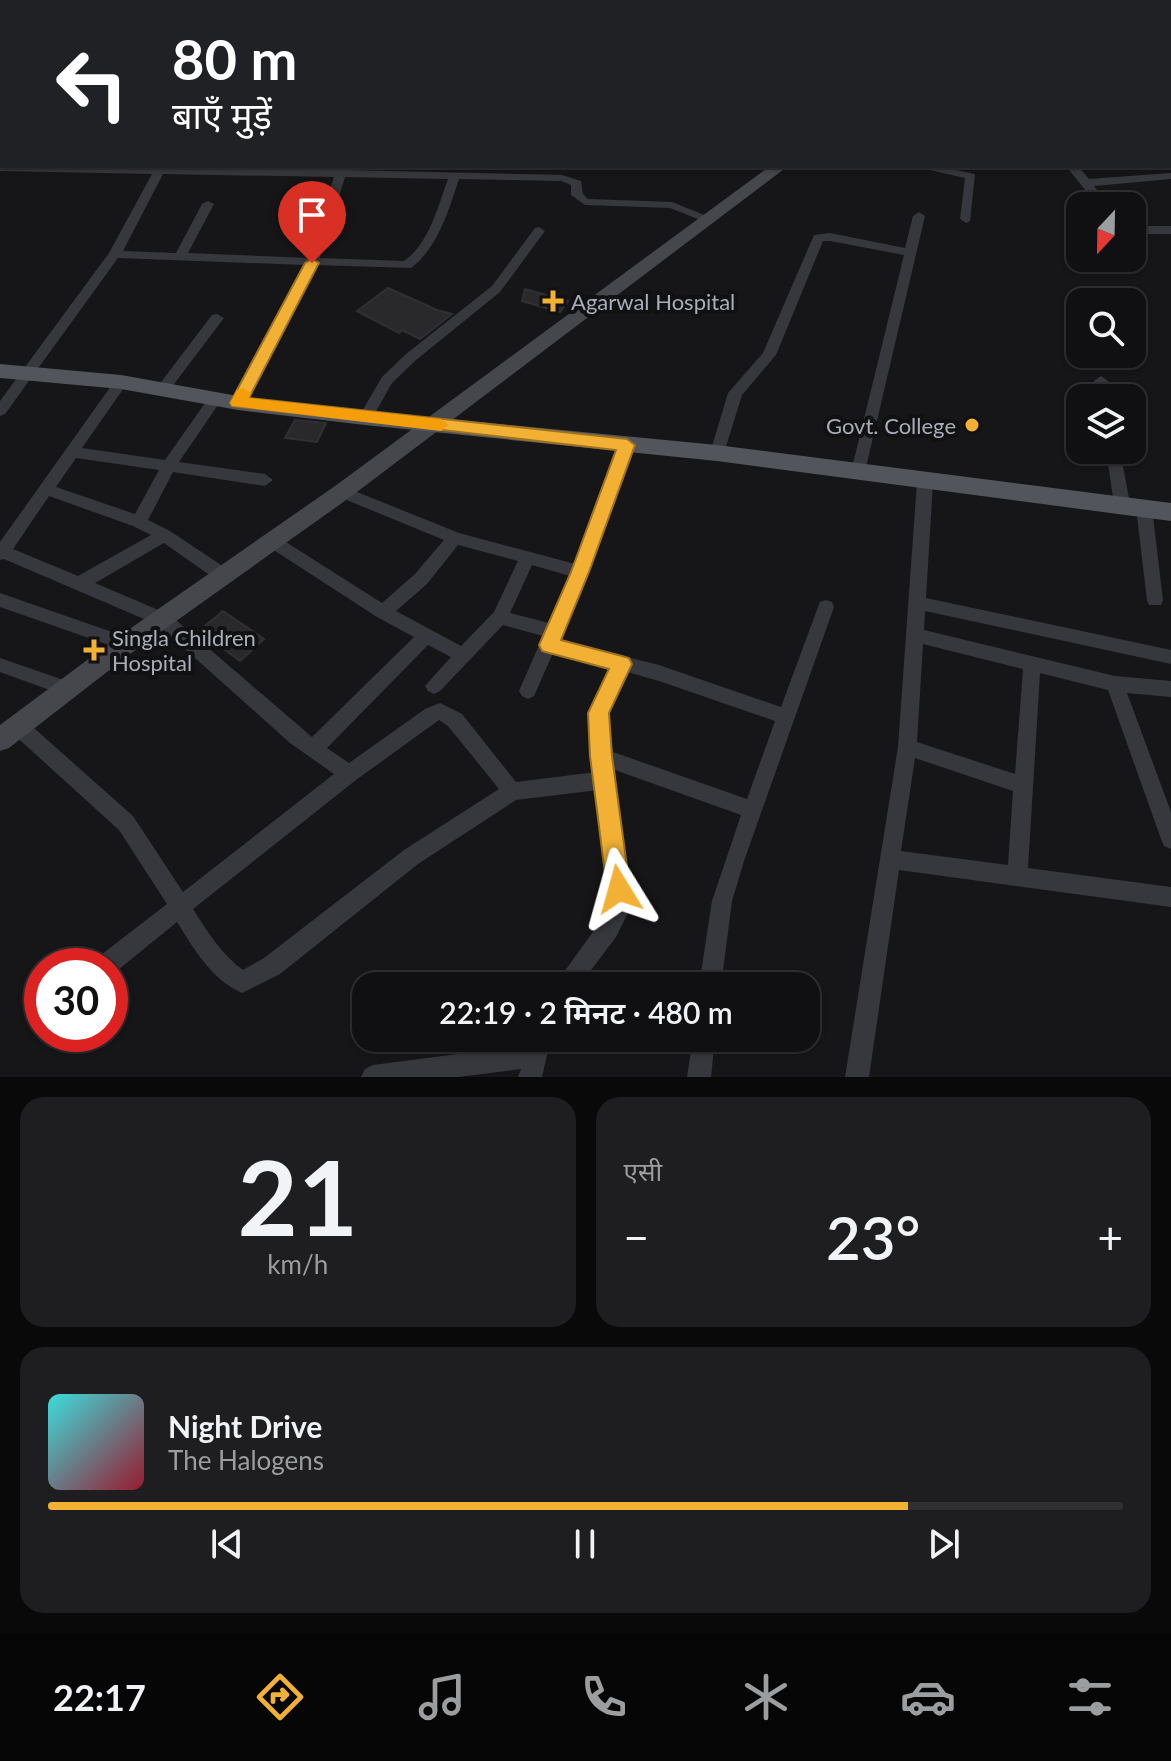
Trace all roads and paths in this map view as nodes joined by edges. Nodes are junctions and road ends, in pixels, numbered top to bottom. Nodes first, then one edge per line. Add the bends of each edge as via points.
1 (0, 168) edge
2 (40, 168) edge
3 (777, 168) edge
4 (929, 168) edge
5 (1073, 168) edge
6 (191, 169) edge
7 (258, 169) edge
8 (342, 170) edge
9 (415, 170) edge
10 (159, 171) junction
11 (516, 171) edge
12 (455, 176) junction
13 (1171, 176) edge
14 (1084, 183) junction
15 (1092, 192) edge
16 (208, 204) dead end
17 (919, 216) dead end
18 (708, 219) junction
19 (966, 219) dead end
20 (1146, 230) edge
21 (1171, 230) edge
22 (539, 231) dead end
23 (911, 253) junction
24 (115, 254) junction
25 (181, 255) junction
26 (312, 263) junction
27 (217, 318) dead end
28 (0, 371) edge
29 (30, 373) junction
30 (1101, 381) dead end
31 (121, 382) junction
32 (1102, 384) edge
33 (163, 389) junction
34 (215, 399) junction
35 (238, 403) junction
36 (0, 411) edge
37 (365, 418) junction
38 (432, 424) junction
39 (627, 445) junction
40 (72, 452) junction
41 (717, 453) junction
42 (1118, 464) edge
43 (168, 467) junction
44 (859, 472) junction
45 (265, 480) dead end
46 (925, 482) junction
47 (46, 489) junction
48 (342, 492) junction
49 (1133, 506) junction
50 (1171, 512) edge
51 (139, 522) junction
52 (164, 535) junction
53 (455, 538) junction
54 (272, 541) junction
55 (1, 552) edge
56 (527, 559) junction
57 (580, 572) junction
58 (224, 576) junction
59 (81, 583) junction
60 (0, 600) edge
61 (1155, 600) dead end
62 (918, 603) junction
63 (826, 607) dead end
64 (383, 612) junction
65 (500, 617) junction
66 (164, 620) junction
67 (916, 635) junction
68 (425, 637) junction
69 (551, 638) junction
70 (126, 644) junction
71 (463, 655) junction
72 (1171, 657) edge
73 (622, 664) junction
74 (0, 665) edge
75 (1032, 665) junction
76 (1115, 684) junction
77 (434, 686) dead end
78 (69, 689) junction
79 (1171, 689) edge
80 (528, 691) dead end
81 (786, 717) junction
82 (18, 726) junction
83 (0, 740) edge
84 (907, 747) junction
85 (314, 748) junction
86 (601, 756) junction
87 (349, 774) junction
88 (604, 780) junction
89 (1025, 786) junction
90 (512, 791) junction
91 (752, 810) junction
92 (1171, 839) edge
93 (890, 859) junction
94 (1017, 876) junction
95 (1171, 897) edge
96 (180, 908) junction
97 (128, 948) edge
98 (576, 972) edge
99 (712, 972) edge
100 (702, 1052) edge
101 (535, 1057) edge
102 (373, 1077) edge
103 (699, 1077) edge
104 (857, 1077) edge

1 - 2 street
2 - 10 street
3 - 18 main road
4 - 19 street via 971,176
5 - 14 street
6 - 7 street
6 - 10 street
7 - 8 street
8 - 9 street
8 - 26 street
9 - 12 street
10 - 24 street
11 - 12 street
11 - 18 street via 570,179 585,202 678,206
12 - 26 street via 415,262
13 - 14 street
14 - 15 street
16 - 25 street
17 - 23 street
18 - 38 main road
20 - 21 street
22 - 37 street via 496,289 387,380
23 - 41 street via 818,238 769,355 735,393
23 - 44 street
24 - 25 street
24 - 29 street
25 - 26 street
26 - 35 street
27 - 33 street
28 - 29 main road
29 - 31 main road
29 - 36 street
30 - 32 street
31 - 33 main road
31 - 40 street
33 - 34 main road
34 - 35 main road
34 - 43 street
35 - 37 main road
37 - 38 main road
38 - 39 main road
38 - 48 main road
39 - 41 main road
39 - 57 street
40 - 43 street
40 - 47 street
41 - 44 main road
42 - 49 street
43 - 45 street
43 - 51 street
44 - 46 main road
46 - 49 main road
46 - 62 street
47 - 51 street
47 - 55 street
48 - 53 street
48 - 54 main road
49 - 50 main road
49 - 61 street
51 - 52 street
52 - 58 street
52 - 59 street
53 - 56 street
53 - 64 street via 421,579
54 - 58 main road
54 - 64 street
55 - 59 street
56 - 57 street
56 - 65 street
57 - 69 street
58 - 66 main road
59 - 66 street
60 - 70 street
62 - 67 street
62 - 72 street
63 - 81 street
64 - 68 street
65 - 69 street
65 - 71 street
66 - 70 main road
66 - 85 street
67 - 75 street
67 - 84 street
68 - 71 street
68 - 85 street
69 - 73 street
69 - 80 street
70 - 78 main road
71 - 77 street
73 - 81 street
73 - 86 street via 599,713
74 - 78 street
75 - 76 street
75 - 89 street
76 - 79 street
76 - 92 street
78 - 82 main road
81 - 91 street
82 - 83 main road
82 - 96 street via 126,823
84 - 89 street
84 - 93 street
85 - 87 street
86 - 88 street
86 - 91 street
87 - 90 street via 440,711 455,720
87 - 96 street
88 - 90 street
88 - 98 street via 618,913
89 - 94 street
90 - 96 street via 411,857 242,982 230,977
91 - 99 street via 722,901
93 - 94 street
93 - 104 street
94 - 95 street
96 - 97 street
100 - 103 street
101 - 102 street

